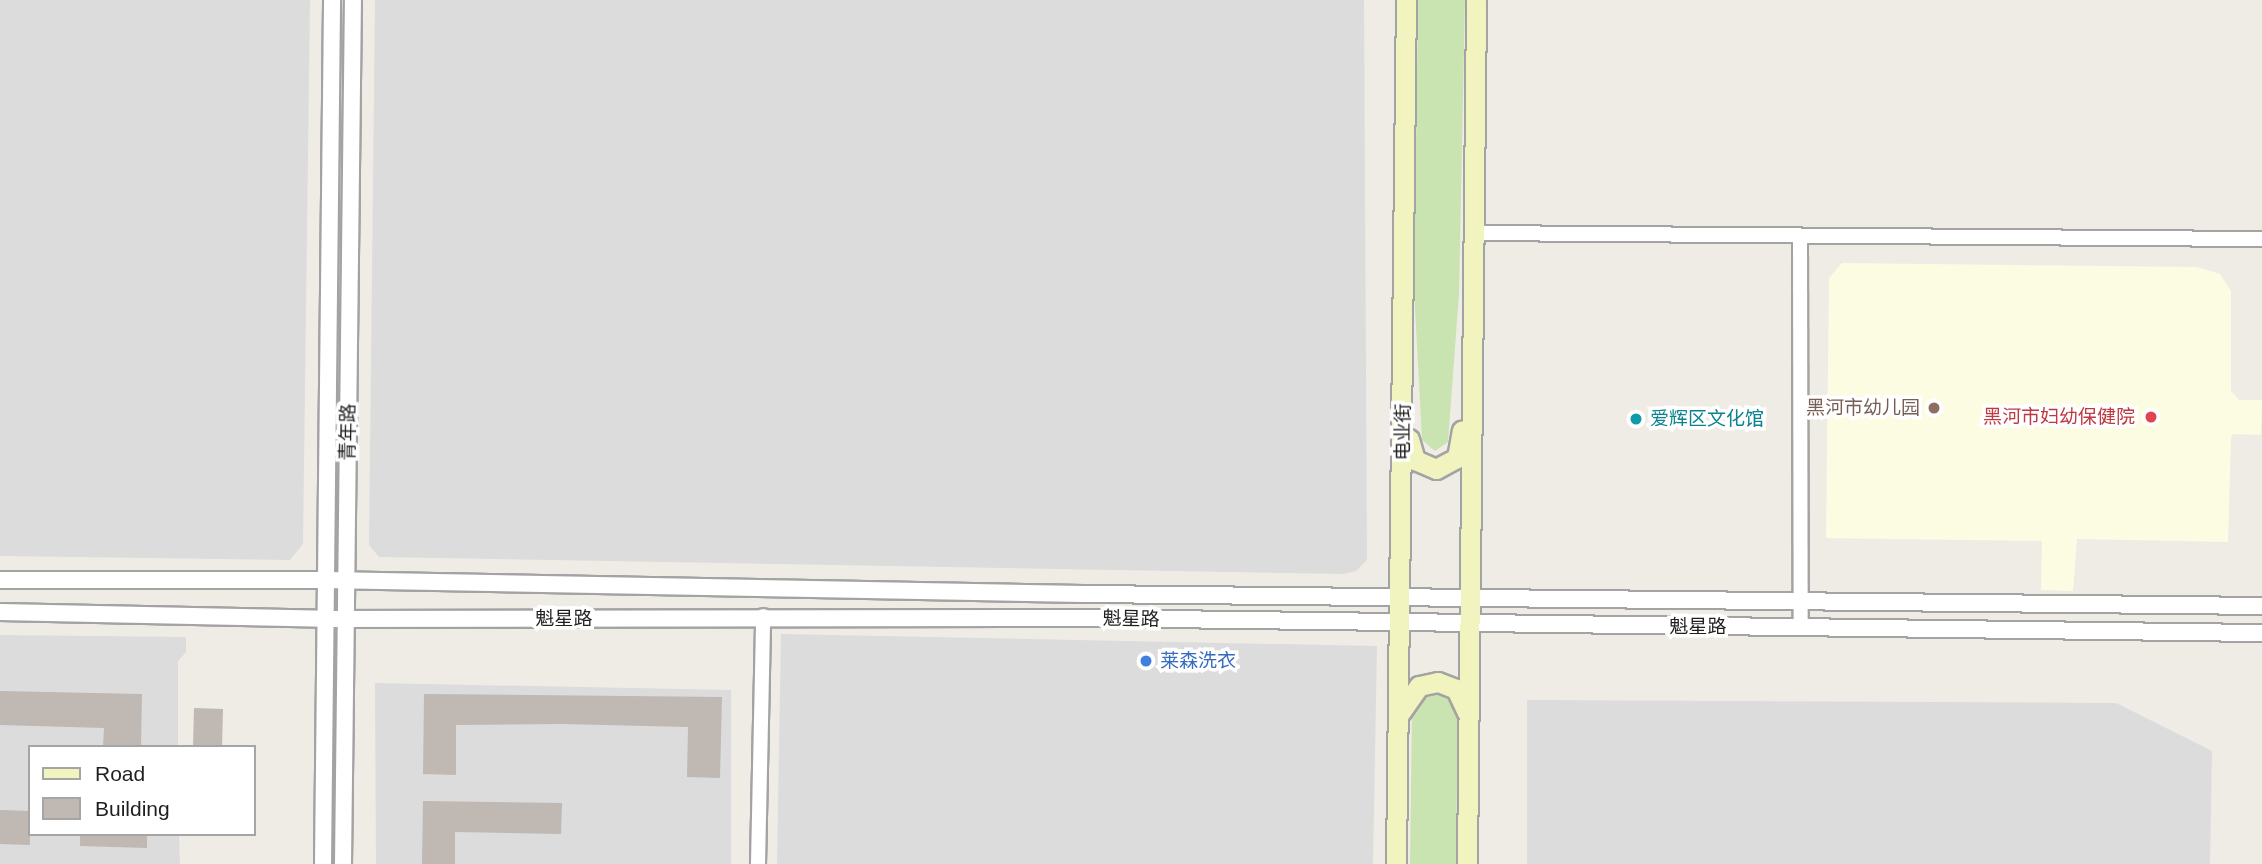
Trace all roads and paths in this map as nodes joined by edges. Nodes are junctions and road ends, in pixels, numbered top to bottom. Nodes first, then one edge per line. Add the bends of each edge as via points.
1 (332, 0) edge
2 (353, 0) edge
3 (1406, 0) edge
4 (1476, 0) edge
5 (1474, 233) junction
6 (1800, 236) junction
7 (2262, 239) edge
8 (1473, 335) junction
9 (1403, 339) junction
10 (0, 580) edge
11 (326, 580) junction
12 (347, 580) junction
13 (1402, 596) junction
14 (1471, 597) junction
15 (1801, 601) junction
16 (2262, 606) edge
17 (0, 612) edge
18 (763, 616) junction
19 (325, 619) junction
20 (346, 619) junction
21 (1402, 624) junction
22 (1471, 625) junction
23 (1801, 627) junction
24 (2262, 634) edge
25 (1398, 717) junction
26 (1469, 724) junction
27 (323, 864) edge
28 (343, 864) edge
29 (758, 864) edge
30 (1396, 864) edge
31 (1467, 864) edge

1 - 11 street, 青年路
2 - 12 street, 青年路
3 - 9 main road, 电业街
4 - 5 main road
5 - 6 street
5 - 8 main road
6 - 7 street
6 - 15 street
8 - 9 main road via 1463,381 1461,450 1451,464 1436,469 1421,465 1410,453
8 - 14 main road
9 - 13 main road, 电业街
10 - 11 street, 魁星路
11 - 12 street, 魁星路
11 - 19 street, 青年路
12 - 13 street, 魁星路
12 - 20 street, 青年路
13 - 14 street, 魁星路
13 - 21 main road, 电业街
14 - 15 street, 魁星路
14 - 22 main road
15 - 16 street, 魁星路
15 - 23 street
17 - 19 street, 魁星路
18 - 20 street, 魁星路
18 - 21 street, 魁星路
18 - 29 street
19 - 20 street, 魁星路
19 - 27 street, 青年路
20 - 28 street, 青年路
21 - 22 street, 魁星路
21 - 25 main road, 电业街
22 - 23 street, 魁星路
22 - 26 main road
23 - 24 street, 魁星路
25 - 26 main road via 1412,692 1438,681 1462,696
25 - 30 main road, 电业街
26 - 31 main road

